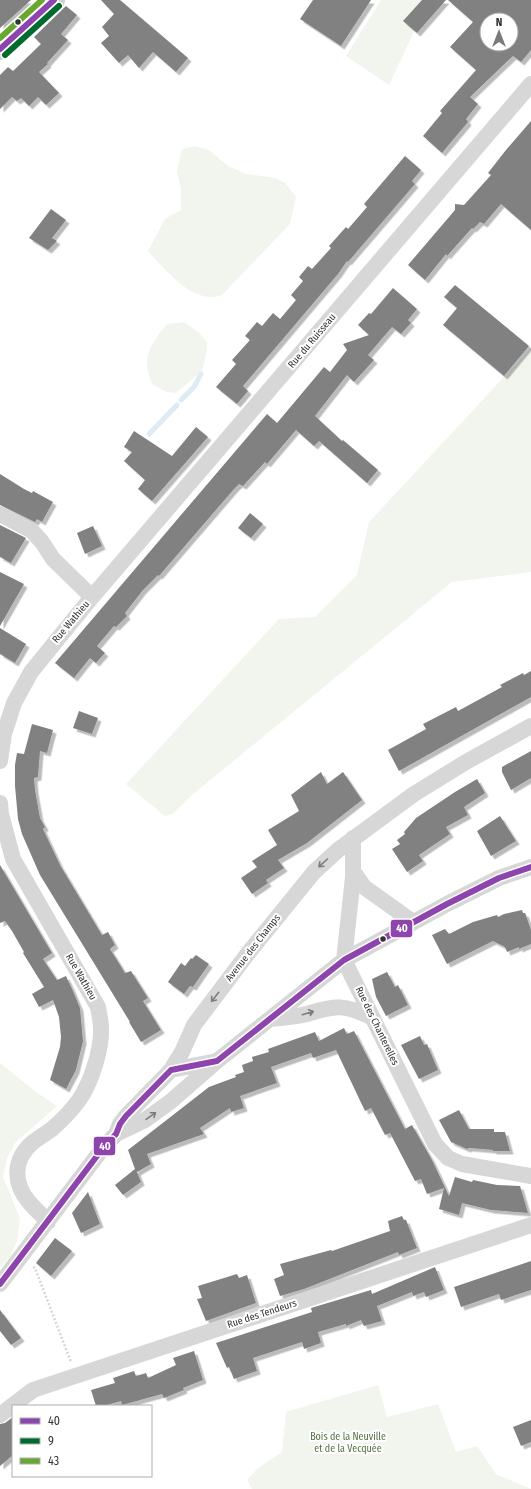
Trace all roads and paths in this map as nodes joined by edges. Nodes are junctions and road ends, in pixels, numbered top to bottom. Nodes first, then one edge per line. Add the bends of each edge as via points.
1 (54, 0) edge
2 (0, 49) edge
3 (531, 84) edge
4 (0, 514) edge
5 (92, 597) junction
6 (531, 726) edge
7 (0, 761) edge
8 (0, 802) edge
9 (353, 838) junction
10 (531, 867) edge
11 (353, 871) junction
12 (413, 922) junction
13 (344, 960) junction
14 (373, 1018) junction
15 (270, 1019) junction
16 (187, 1043) junction
17 (217, 1061) junction
18 (171, 1070) junction
19 (116, 1134) junction
20 (531, 1176) edge
21 (48, 1222) junction
22 (531, 1225) edge
23 (35, 1268) dead end
24 (0, 1284) edge
25 (66, 1350) dead end
26 (13, 1405) edge
27 (12, 1406) edge
28 (0, 1415) edge

1 - 2 main road
3 - 5 street, Rue du Ruisseau
4 - 5 street, Rue Wathieu via 32,531 53,559
5 - 7 street, Rue Wathieu via 31,672 14,703 4,734
6 - 9 street, Avenue des Champs via 414,794
8 - 21 street, Rue Wathieu via 13,859 98,1007 101,1029 95,1064 79,1100 52,1128 24,1150 19,1160 19,1186 28,1201
9 - 11 street
9 -> 16 street, Avenue des Champs via 314,872 248,952 202,1014
10 - 12 street via 498,878
11 - 12 street via 364,887
11 - 13 street
12 - 13 street
13 - 14 street, Rue des Chanterelles
13 - 15 street
15 -> 14 street via 338,1006
14 - 20 street, Rue des Chanterelles via 435,1144 448,1158 462,1164
15 - 17 street
16 - 17 street via 194,1058
16 - 18 street, Avenue des Champs
17 - 18 street
19 -> 17 street via 158,1111
18 - 19 street via 126,1116
19 - 21 street
21 - 24 street
22 - 26 street, Rue des Tendeurs via 33,1390
23 - 25 path
27 - 28 street, Rue des Tendeurs

